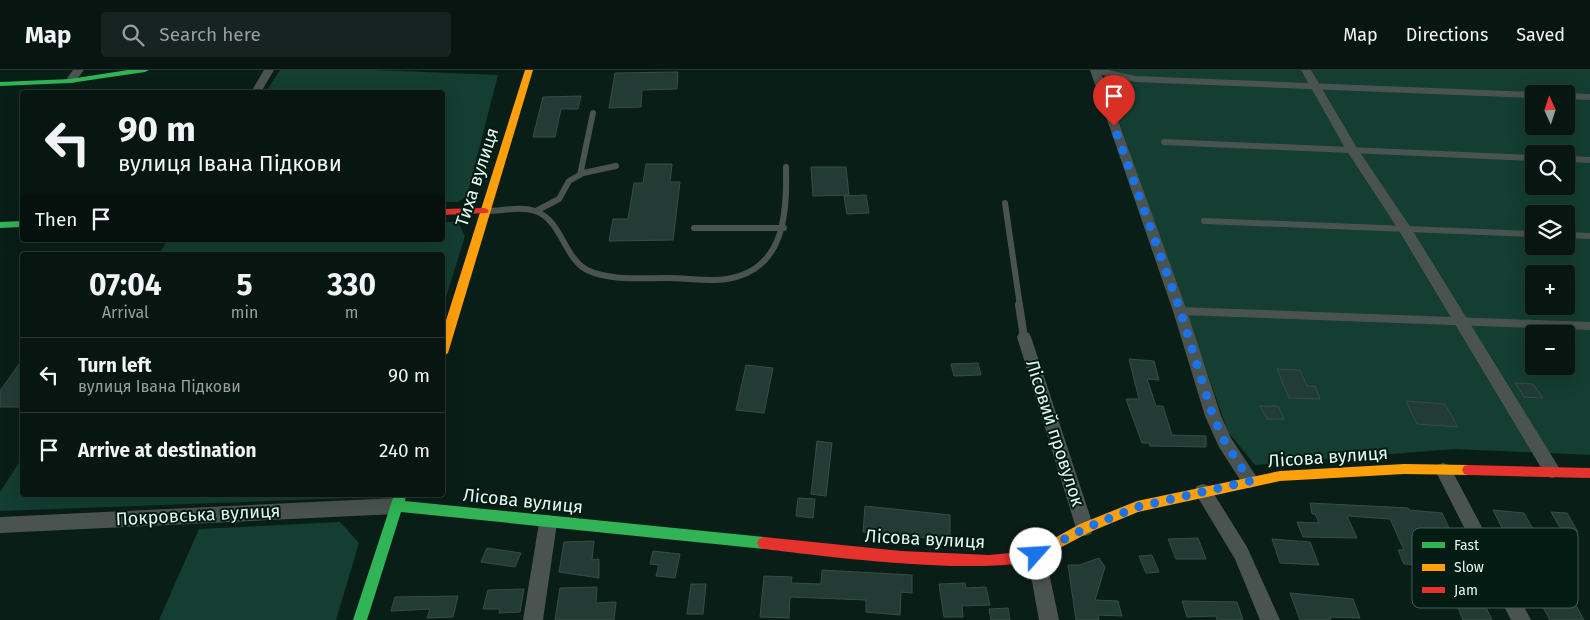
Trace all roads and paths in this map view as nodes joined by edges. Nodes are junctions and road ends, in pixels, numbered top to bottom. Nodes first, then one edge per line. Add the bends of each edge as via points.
1 (79, 70) edge
2 (146, 70) edge
3 (269, 70) edge
4 (529, 70) edge
5 (1095, 70) edge
6 (1306, 70) edge
7 (70, 80) junction
8 (0, 84) edge
9 (1315, 85) junction
10 (257, 90) edge
11 (1525, 95) edge
12 (1575, 97) edge
13 (1590, 98) edge
14 (592, 113) dead end
15 (1164, 142) dead end
16 (1351, 148) junction
17 (1525, 158) edge
18 (1575, 159) edge
19 (1590, 160) edge
20 (616, 166) dead end
21 (786, 167) dead end
22 (580, 175) junction
23 (1005, 203) dead end
24 (536, 210) junction
25 (484, 211) junction
26 (445, 212) edge
27 (1204, 221) dead end
28 (20, 224) edge
29 (0, 225) edge
30 (694, 228) dead end
31 (784, 228) junction
32 (1404, 228) junction
33 (1525, 234) edge
34 (1575, 235) edge
35 (1590, 236) edge
36 (1180, 310) junction
37 (1460, 321) junction
38 (1590, 326) edge
39 (1024, 337) joint
40 (445, 342) edge
41 (1443, 470) junction
42 (1552, 471) junction
43 (1590, 473) edge
44 (1250, 481) junction
45 (1202, 491) junction
46 (398, 501) edge
47 (548, 523) junction
48 (0, 525) edge
49 (1086, 528) junction
50 (1473, 528) edge
51 (1036, 554) junction
52 (1515, 608) edge
53 (360, 620) edge
54 (534, 620) edge
55 (1049, 620) edge
56 (1270, 620) edge
57 (1521, 620) edge

1 - 7 street
2 - 7 main road
3 - 10 street
4 - 25 main road, Тиха вулиця
5 - 9 lane via 1135,79
5 - 36 street
6 - 9 street
7 - 8 main road
9 - 11 lane
9 - 16 street
12 - 13 lane
14 - 22 lane
15 - 16 lane
16 - 17 lane
16 - 32 street
18 - 19 lane
20 - 22 lane
21 - 31 lane
22 - 24 lane via 569,181 559,199
23 - 39 lane
24 - 25 lane
24 - 31 lane via 554,225 567,252 586,269 633,278 731,278 759,267
25 - 26 main road
25 - 40 main road, Тиха вулиця
27 - 32 lane
28 - 29 main road
30 - 31 lane
32 - 33 lane
32 - 37 street
34 - 35 lane
36 - 37 lane
36 - 44 street via 1219,430
37 - 38 lane
37 - 42 street
39 - 49 street, Лісовий провулок
41 - 42 main road, Лісова вулиця
41 - 44 main road, Лісова вулиця via 1316,472
41 - 50 street
42 - 43 main road, Лісова вулиця
44 - 45 main road, Лісова вулиця
45 - 49 main road, Лісова вулиця via 1137,507
45 - 56 street via 1244,556
46 - 47 main road, Лісова вулиця
46 - 48 street, Покровська вулиця
46 - 53 main road
47 - 51 main road, Лісова вулиця via 939,559 998,560
47 - 54 street
49 - 51 main road, Лісова вулиця
51 - 55 street
52 - 57 street

